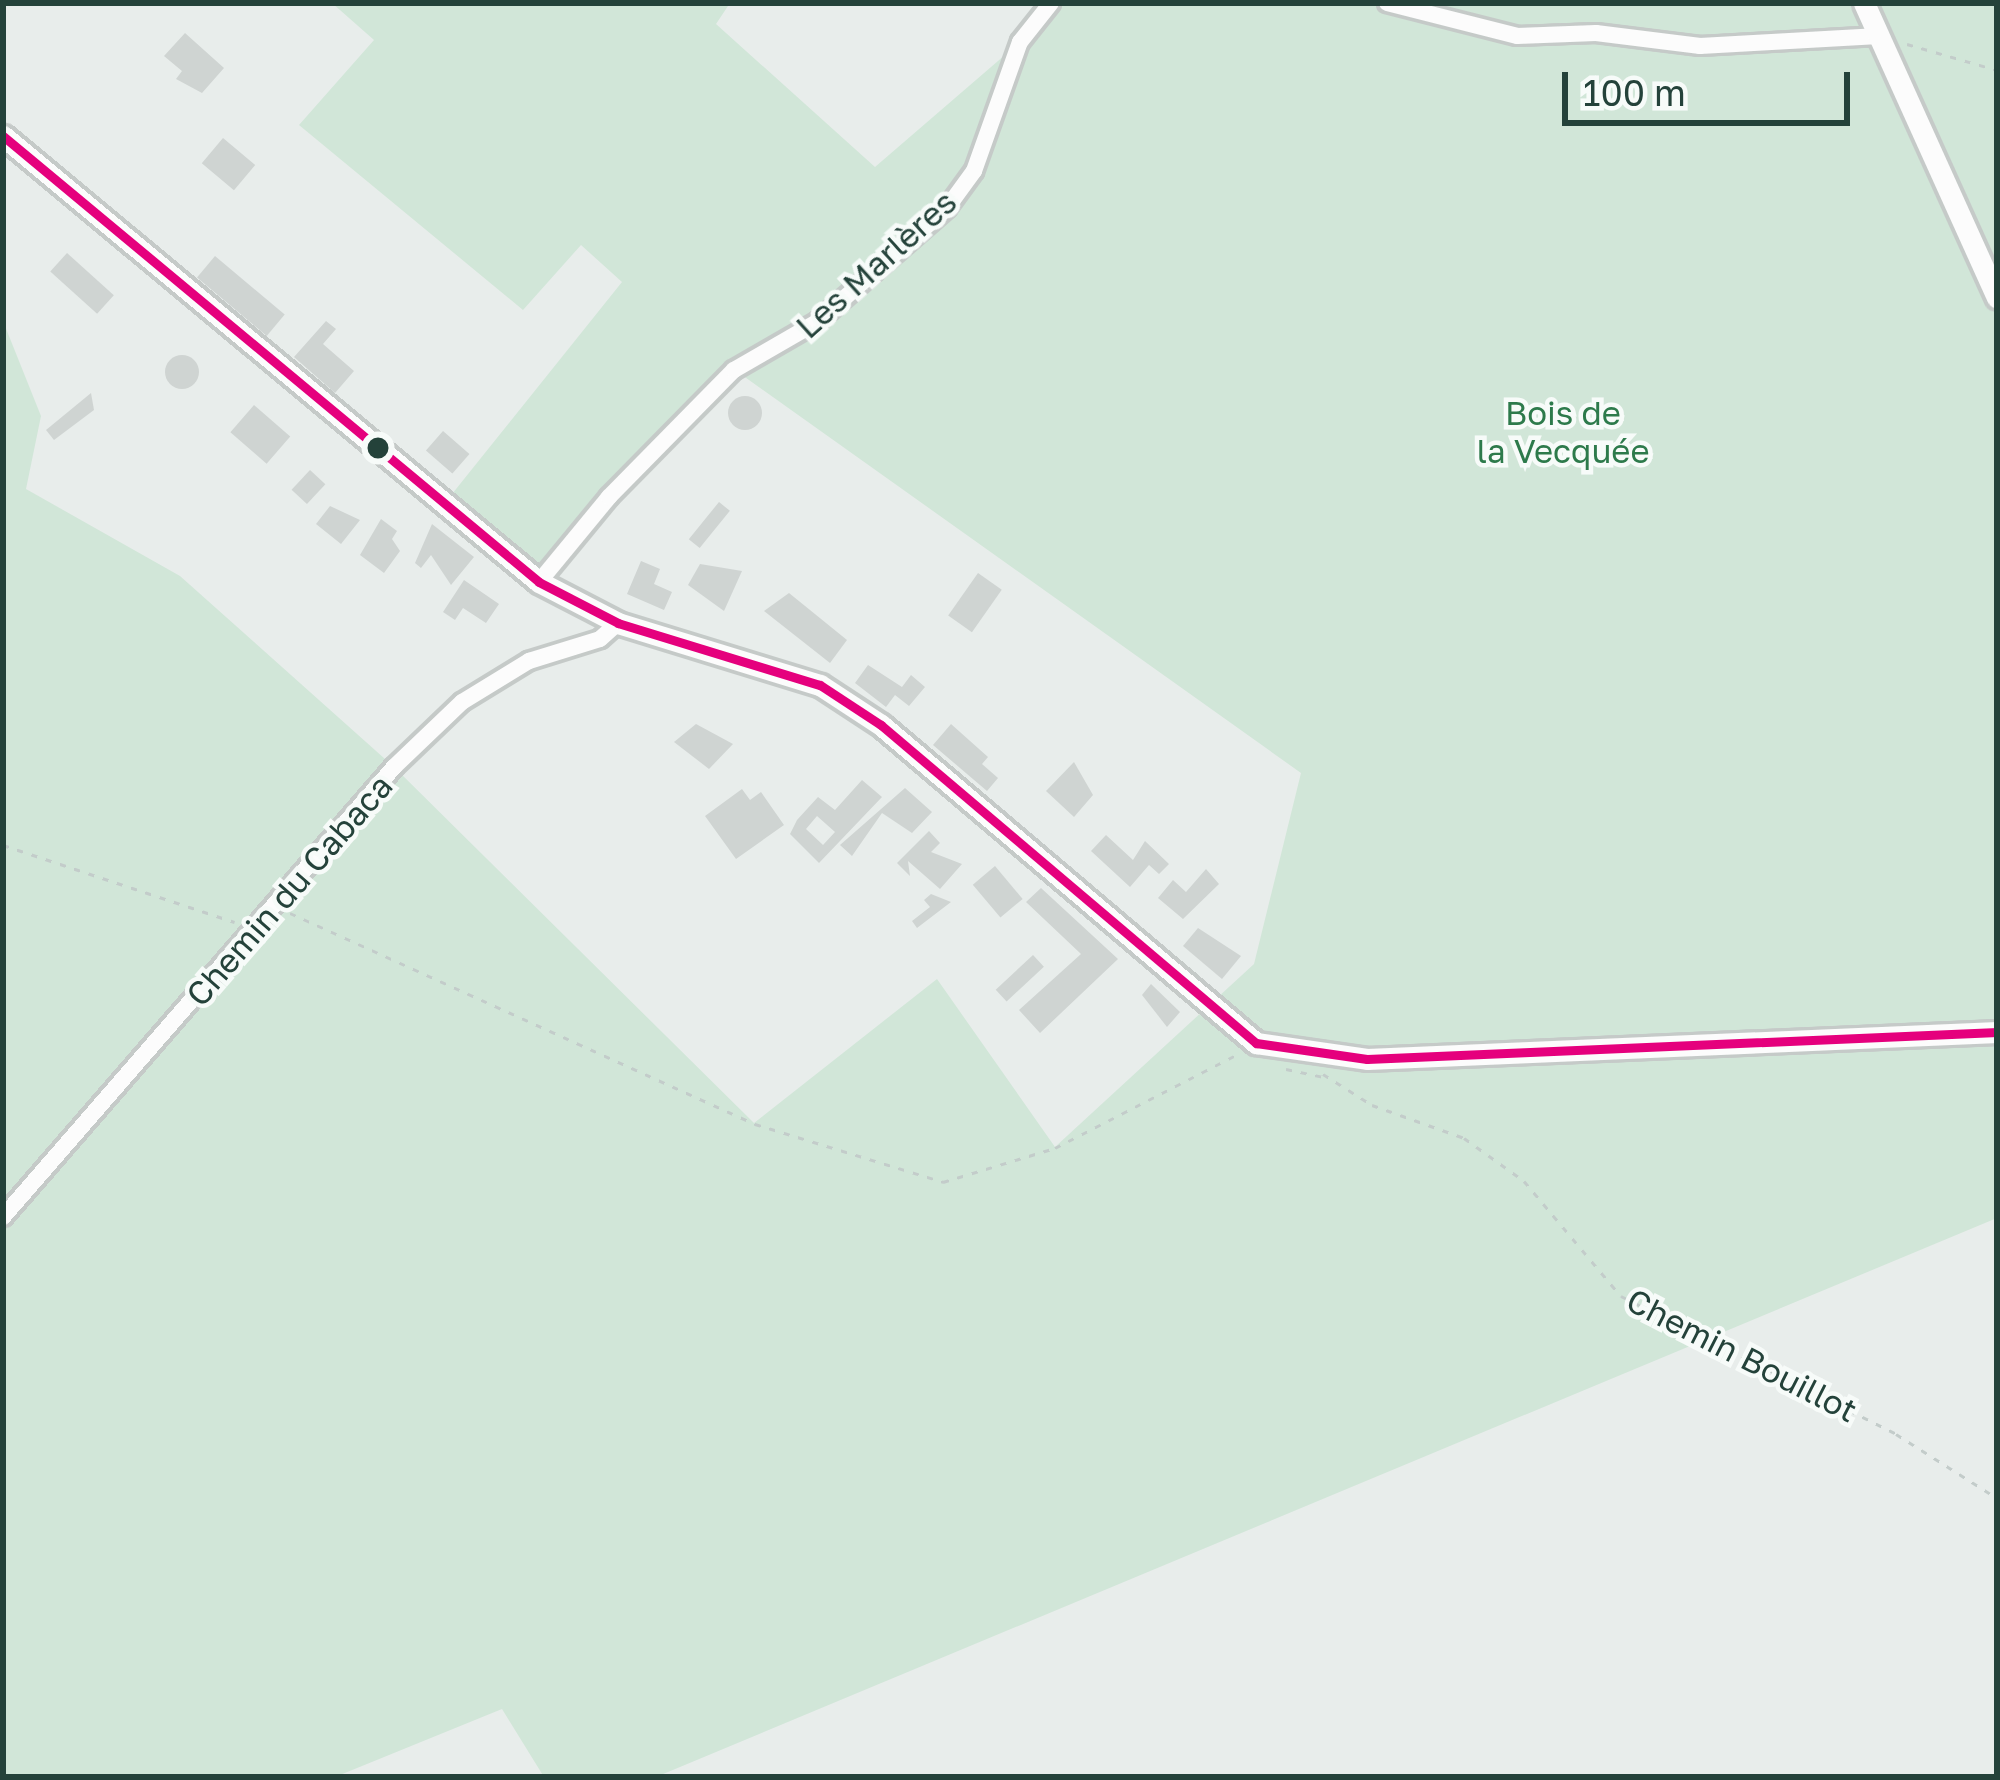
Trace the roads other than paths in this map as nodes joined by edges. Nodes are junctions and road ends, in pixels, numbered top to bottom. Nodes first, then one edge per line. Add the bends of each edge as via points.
1 (1051, 3) edge
2 (1387, 3) edge
3 (1864, 3) edge
4 (1879, 36) junction
5 (3, 136) edge
6 (1997, 298) edge
7 (539, 582) junction
8 (618, 622) junction
9 (1997, 1032) edge
10 (3, 1217) edge

1 - 7 street, Les Marlères via 1020,42 974,171 947,208 802,333 734,370 609,496
2 - 4 street via 1517,36 1596,33 1700,46
3 - 4 main road
4 - 6 main road
5 - 7 main road
7 - 8 main road
8 - 9 main road via 820,685 880,725 1256,1043 1307,1055 1439,1057
8 - 10 street, Chemin du Cabaca via 600,639 529,661 462,702 394,767

